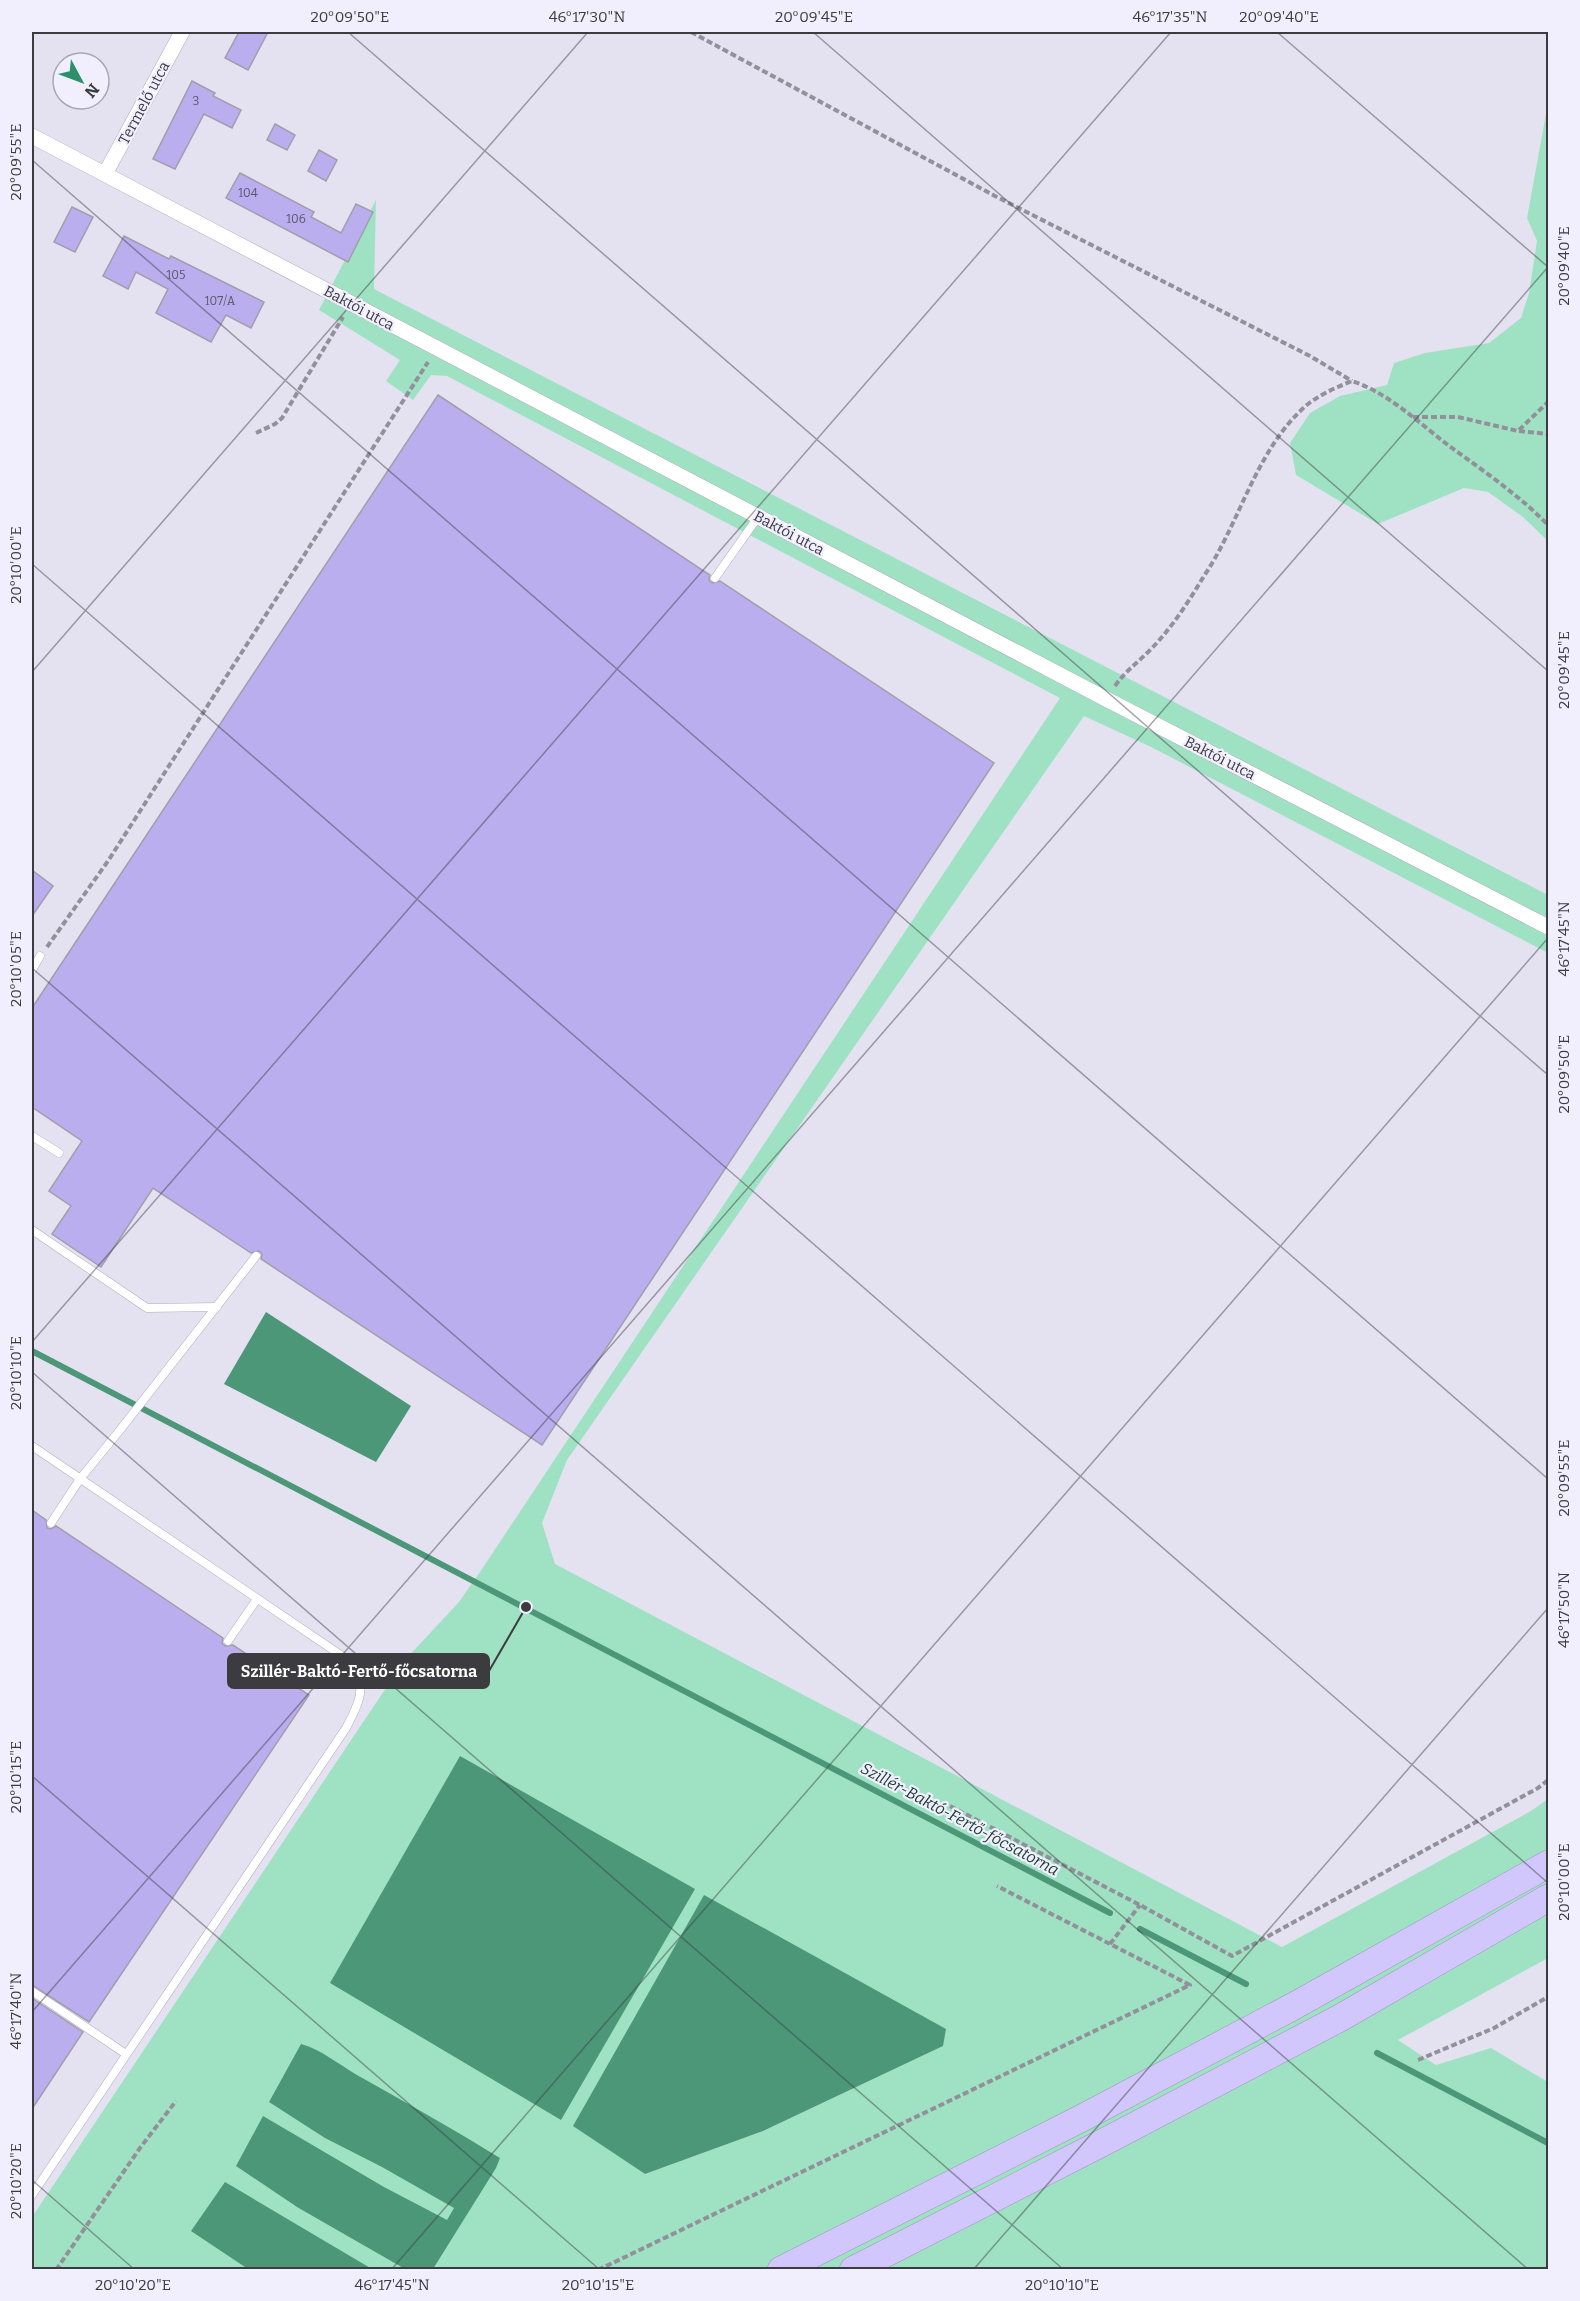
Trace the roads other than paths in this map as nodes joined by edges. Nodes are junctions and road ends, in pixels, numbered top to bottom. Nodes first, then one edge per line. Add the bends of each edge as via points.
1 (182, 32) edge
2 (32, 136) edge
3 (105, 174) junction
4 (758, 517) junction
5 (715, 578) dead end
6 (1548, 927) edge
7 (40, 956) road end
8 (32, 970) edge
9 (32, 1136) edge
10 (59, 1153) dead end
11 (32, 1230) edge
12 (256, 1256) dead end
13 (216, 1307) junction
14 (32, 1446) edge
15 (80, 1479) junction
16 (51, 1523) dead end
17 (257, 1599) junction
18 (228, 1641) dead end
19 (1548, 1864) edge
20 (1548, 1899) edge
21 (32, 1991) edge
22 (126, 2054) junction
23 (32, 2195) edge
24 (781, 2270) edge
25 (854, 2270) edge

1 - 3 street, Termelő utca
2 - 3 street, Baktói utca
3 - 4 street, Baktói utca
4 - 5 lane
4 - 6 street, Baktói utca
7 - 8 lane
9 - 10 lane
11 - 13 lane via 147,1308
12 - 13 lane
13 - 15 lane
14 - 15 lane
15 - 16 lane
15 - 17 lane
17 - 18 lane
17 - 22 lane via 351,1662 360,1678 359,1698 346,1728
19 - 24 highway via 1284,2012
20 - 25 highway via 1340,2018
21 - 22 lane
22 - 23 lane

